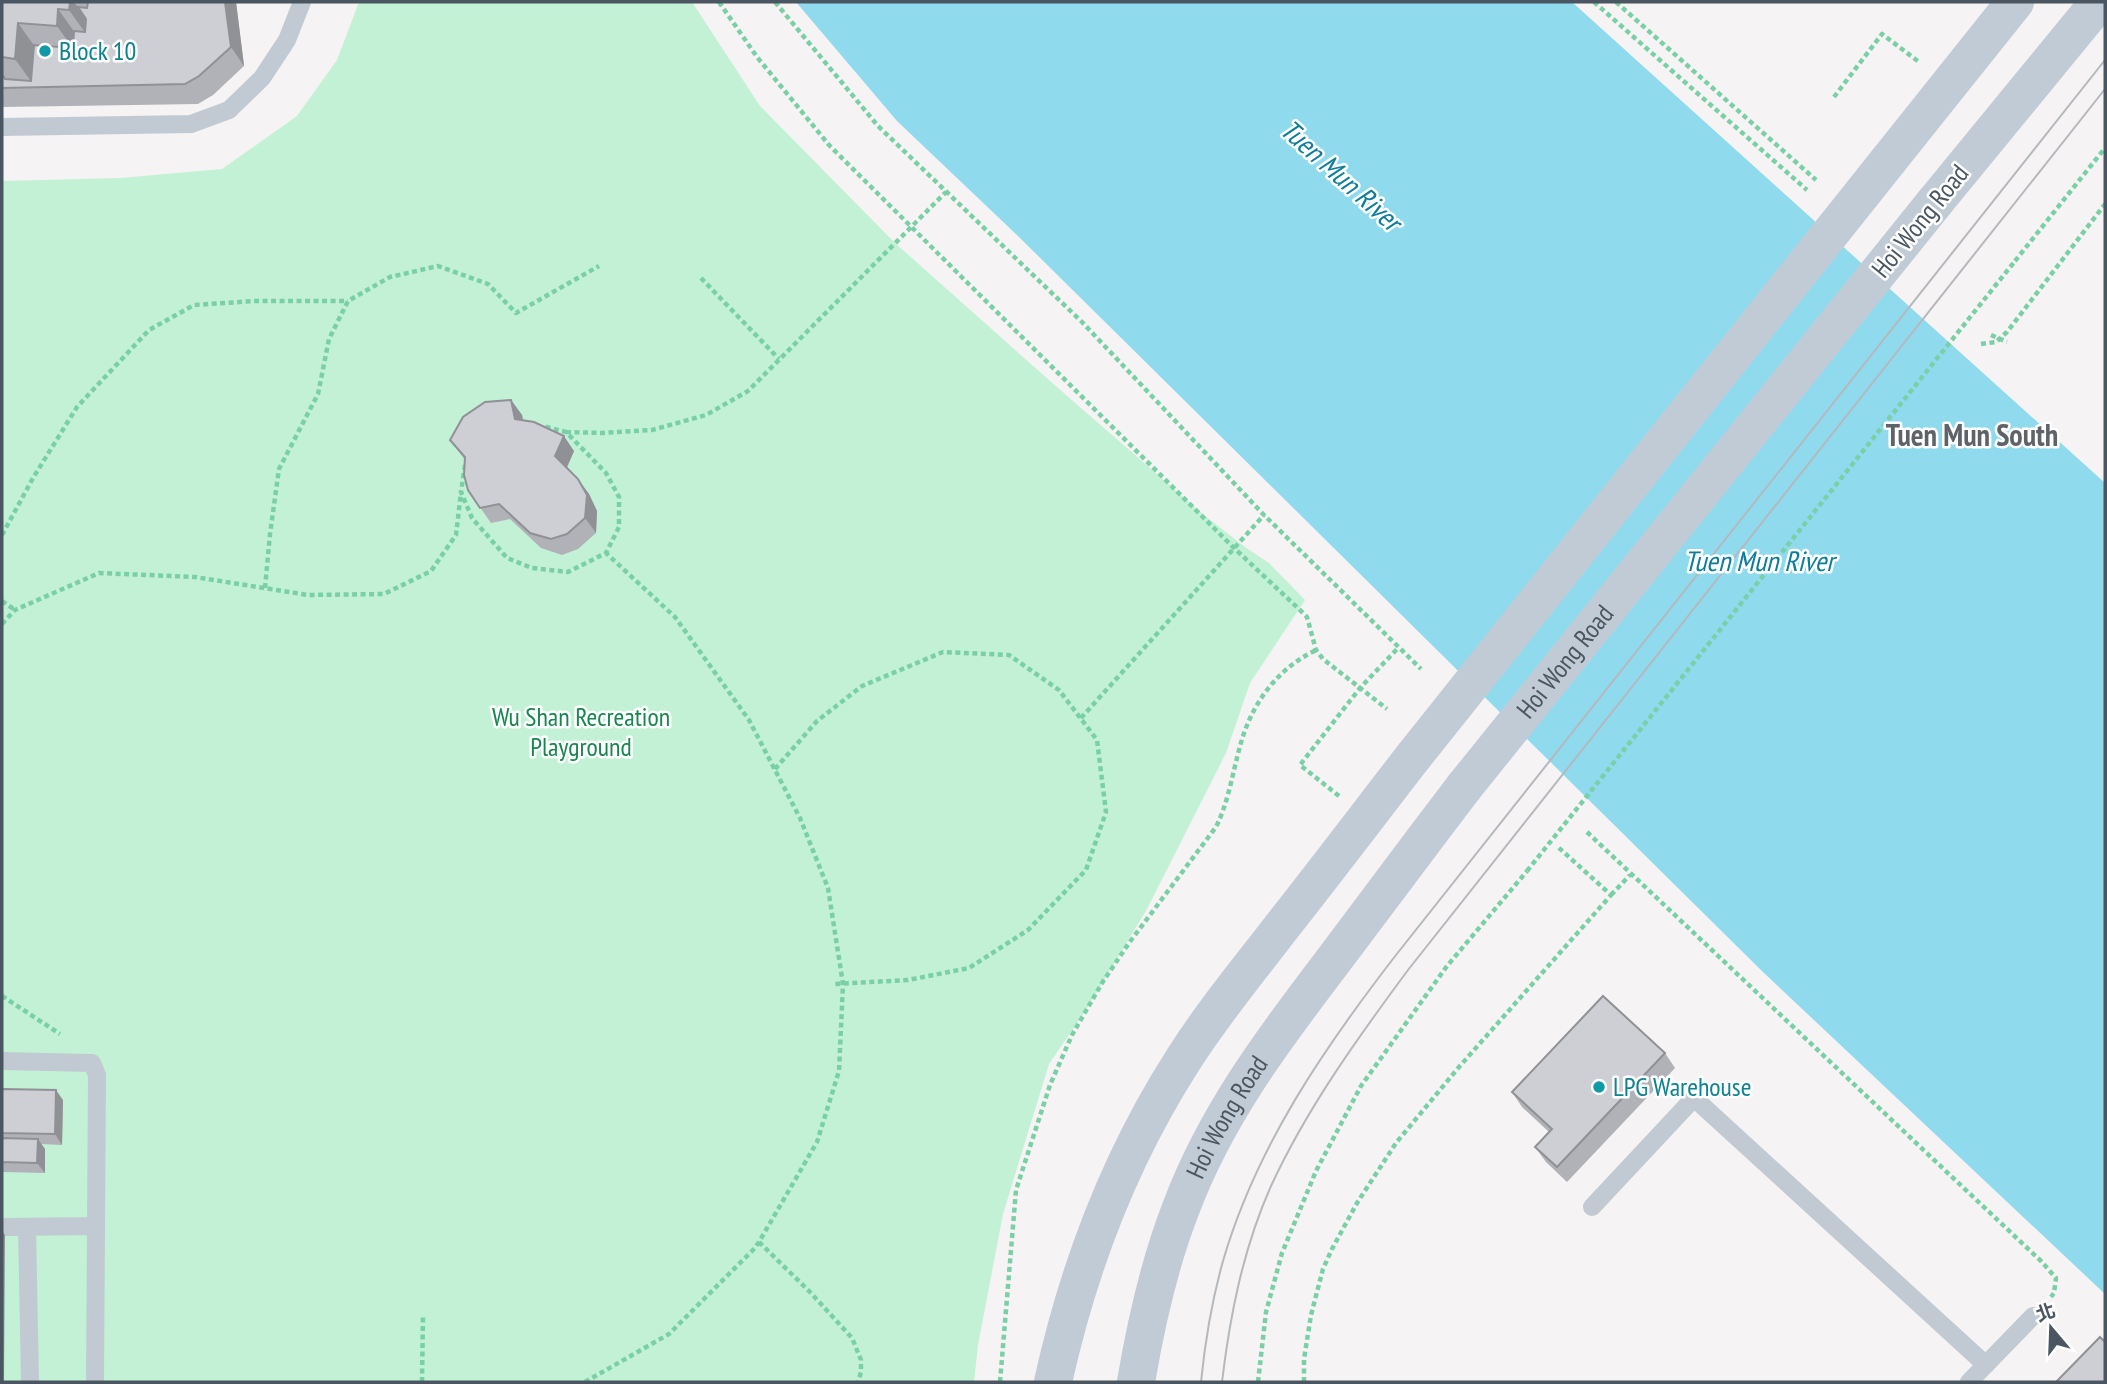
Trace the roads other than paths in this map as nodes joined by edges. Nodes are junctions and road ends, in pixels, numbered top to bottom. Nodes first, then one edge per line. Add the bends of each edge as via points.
1 (302, 2) edge
2 (2015, 2) edge
3 (2099, 2) edge
4 (2, 127) edge
5 (2, 1060) edge
6 (1592, 1207) dead end
7 (96, 1226) junction
8 (2, 1227) edge
9 (27, 1227) junction
10 (2034, 1316) road end
11 (1986, 1365) junction
12 (30, 1382) edge
13 (95, 1382) edge
14 (1053, 1382) edge
15 (1136, 1382) edge
16 (1969, 1382) edge

1 - 4 lane via 287,40 262,78 229,110 191,124
2 - 14 main road, bridge via 1216,1011 1182,1062 1123,1170 1075,1295
3 - 15 main road, Hoi Wong Road, bridge via 1464,787 1269,1046 1235,1097 1181,1208 1161,1266
5 - 7 lane via 92,1063 97,1075
6 - 11 lane via 1694,1098
7 - 9 lane
7 - 13 lane
8 - 9 lane
9 - 12 lane
10 - 11 lane
11 - 16 lane

